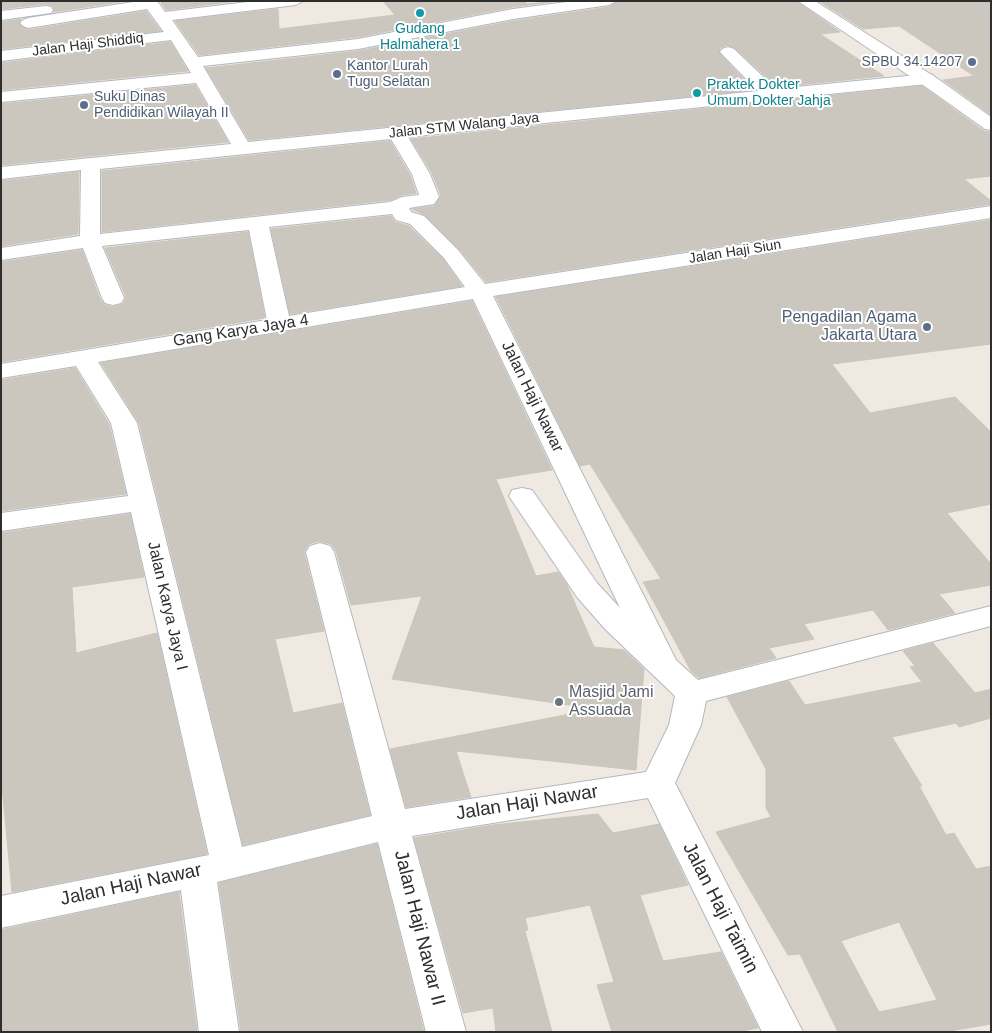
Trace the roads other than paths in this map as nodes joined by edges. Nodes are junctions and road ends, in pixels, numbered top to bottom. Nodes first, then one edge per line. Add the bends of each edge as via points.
1 (107, 1) edge
2 (296, 1) edge
3 (609, 1) edge
4 (805, 1) edge
5 (150, 2) edge
6 (1, 16) edge
7 (161, 17) junction
8 (28, 23) dead end
9 (175, 34) junction
10 (728, 52) dead end
11 (1, 56) edge
12 (193, 62) junction
13 (202, 77) junction
14 (926, 79) junction
15 (772, 95) junction
16 (1, 97) edge
17 (991, 125) edge
18 (396, 133) junction
19 (243, 150) junction
20 (91, 164) junction
21 (1, 173) edge
22 (399, 207) junction
23 (991, 212) edge
24 (258, 222) junction
25 (90, 241) junction
26 (1, 254) edge
27 (480, 292) junction
28 (114, 298) dead end
29 (280, 326) junction
30 (83, 357) junction
31 (1, 371) edge
32 (522, 496) dead end
33 (142, 502) junction
34 (1, 522) edge
35 (320, 552) dead end
36 (991, 616) edge
37 (663, 665) junction
38 (692, 693) junction
39 (658, 783) junction
40 (393, 825) junction
41 (213, 869) junction
42 (1, 912) edge
43 (219, 1032) edge
44 (446, 1032) edge
45 (784, 1032) edge

1 - 6 street
2 - 7 street
3 - 12 street via 513,14 358,44
4 - 14 street
5 - 7 street
5 - 8 street
7 - 9 street
9 - 11 street, Jalan Haji Shiddiq
9 - 12 street
10 - 15 street
12 - 13 street
13 - 16 street
13 - 19 street
14 - 15 street, Jalan STM Walang Jaya
14 - 17 street
15 - 18 street, Jalan STM Walang Jaya
18 - 19 street, Jalan STM Walang Jaya
18 - 22 street via 421,174 429,197 402,203
19 - 20 street, Jalan STM Walang Jaya
20 - 21 street, Jalan STM Walang Jaya
20 - 25 street
22 - 24 street
22 - 27 street, Jalan Haji Nawar via 403,216 417,220 452,254
23 - 27 street, Jalan Haji Siun
24 - 25 street
24 - 29 street
25 - 26 street
25 - 28 street
27 - 29 street, Gang Karya Jaya 4
27 - 37 street, Jalan Haji Nawar
29 - 30 street, Gang Karya Jaya 4
30 - 31 street, Gang Karya Jaya 4
30 - 33 street, Jalan Karya Jaya I via 124,423
32 - 37 street via 587,590
33 - 34 street
33 - 41 street, Jalan Karya Jaya I
35 - 40 street, Jalan Haji Nawar II
36 - 38 street
37 - 38 street
38 - 39 street via 685,725
39 - 40 street, Jalan Haji Nawar
39 - 45 street, Jalan Haji Taimin
40 - 41 street, Jalan Haji Nawar
40 - 44 street, Jalan Haji Nawar II
41 - 42 street, Jalan Haji Nawar
41 - 43 street, Jalan Karya Jaya I

